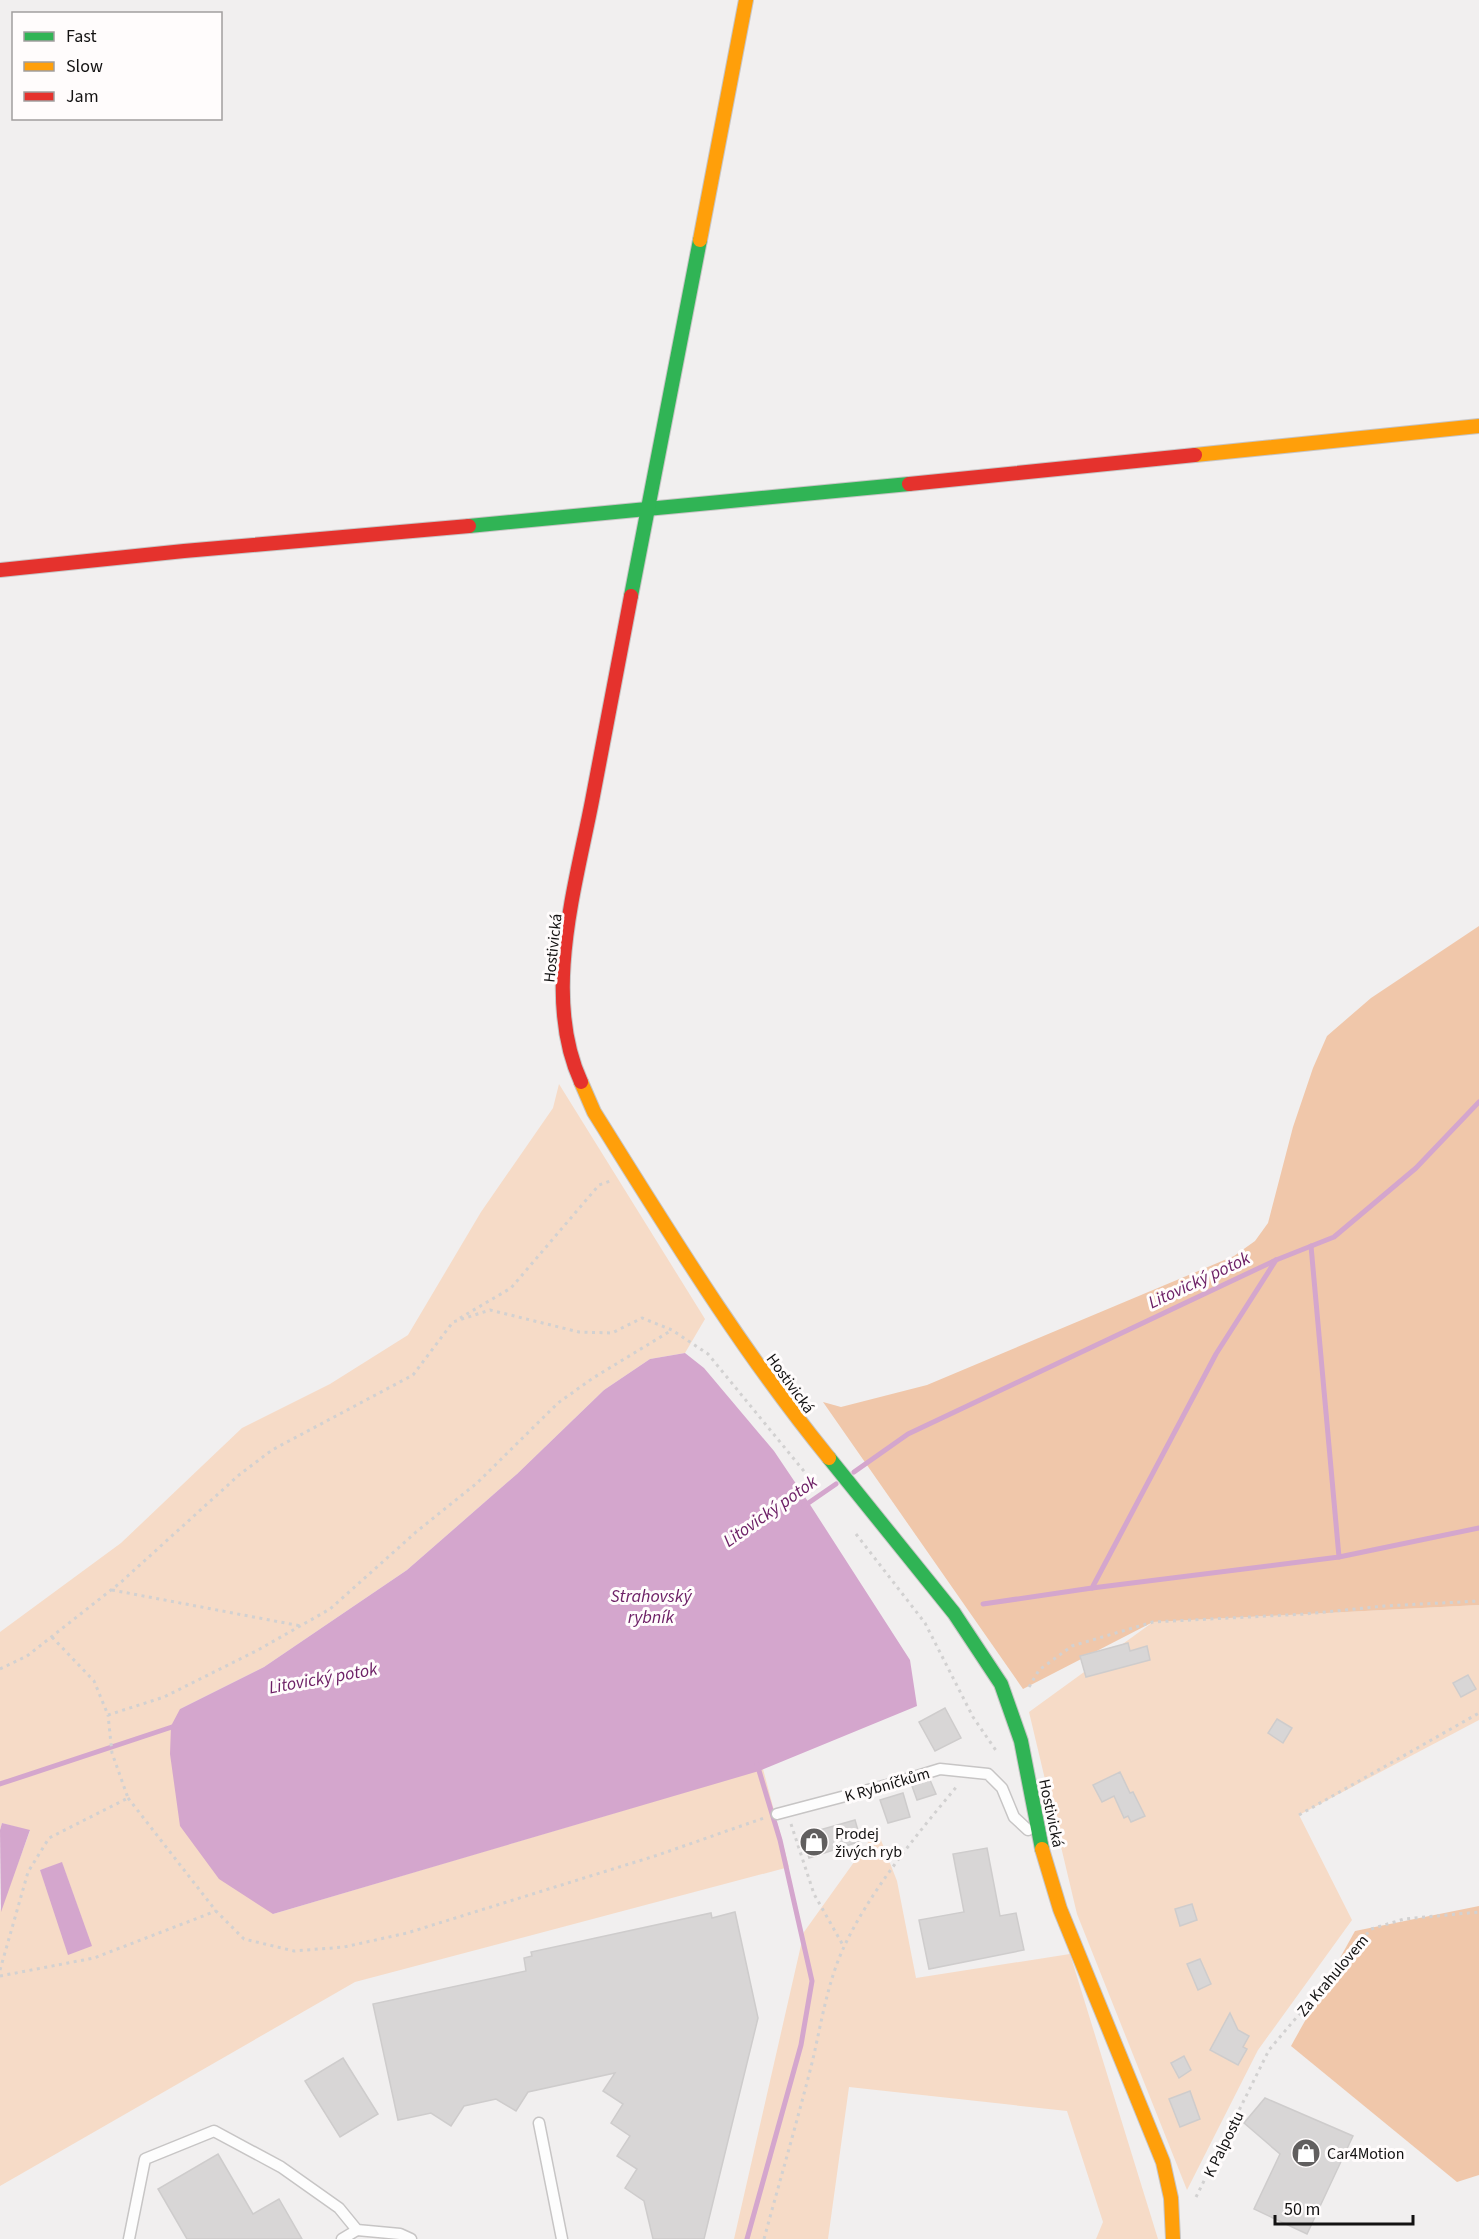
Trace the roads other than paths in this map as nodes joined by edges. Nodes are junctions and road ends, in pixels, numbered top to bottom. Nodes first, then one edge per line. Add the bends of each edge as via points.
1 (746, 0) edge
2 (1479, 426) edge
3 (649, 510) junction
4 (0, 570) edge
5 (777, 1814) road end
6 (1038, 1837) junction
7 (539, 2122) dead end
8 (357, 2230) junction
9 (129, 2239) edge
10 (342, 2239) edge
11 (411, 2239) edge
12 (562, 2239) edge
13 (1173, 2239) edge

1 - 3 street, Hostivická
2 - 3 street
3 - 4 street
3 - 6 street, Hostivická via 563,962 564,1017 571,1061 594,1112 704,1288 784,1403 954,1613 1001,1684 1021,1741
5 - 6 lane, K Rybníčkům via 940,1769 988,1774 1002,1788 1014,1817
6 - 13 street, Hostivická via 1060,1909 1163,2162 1171,2198
7 - 12 lane
8 - 9 lane via 339,2208 281,2167 214,2131 145,2159
8 - 10 lane
8 - 11 lane via 400,2234

